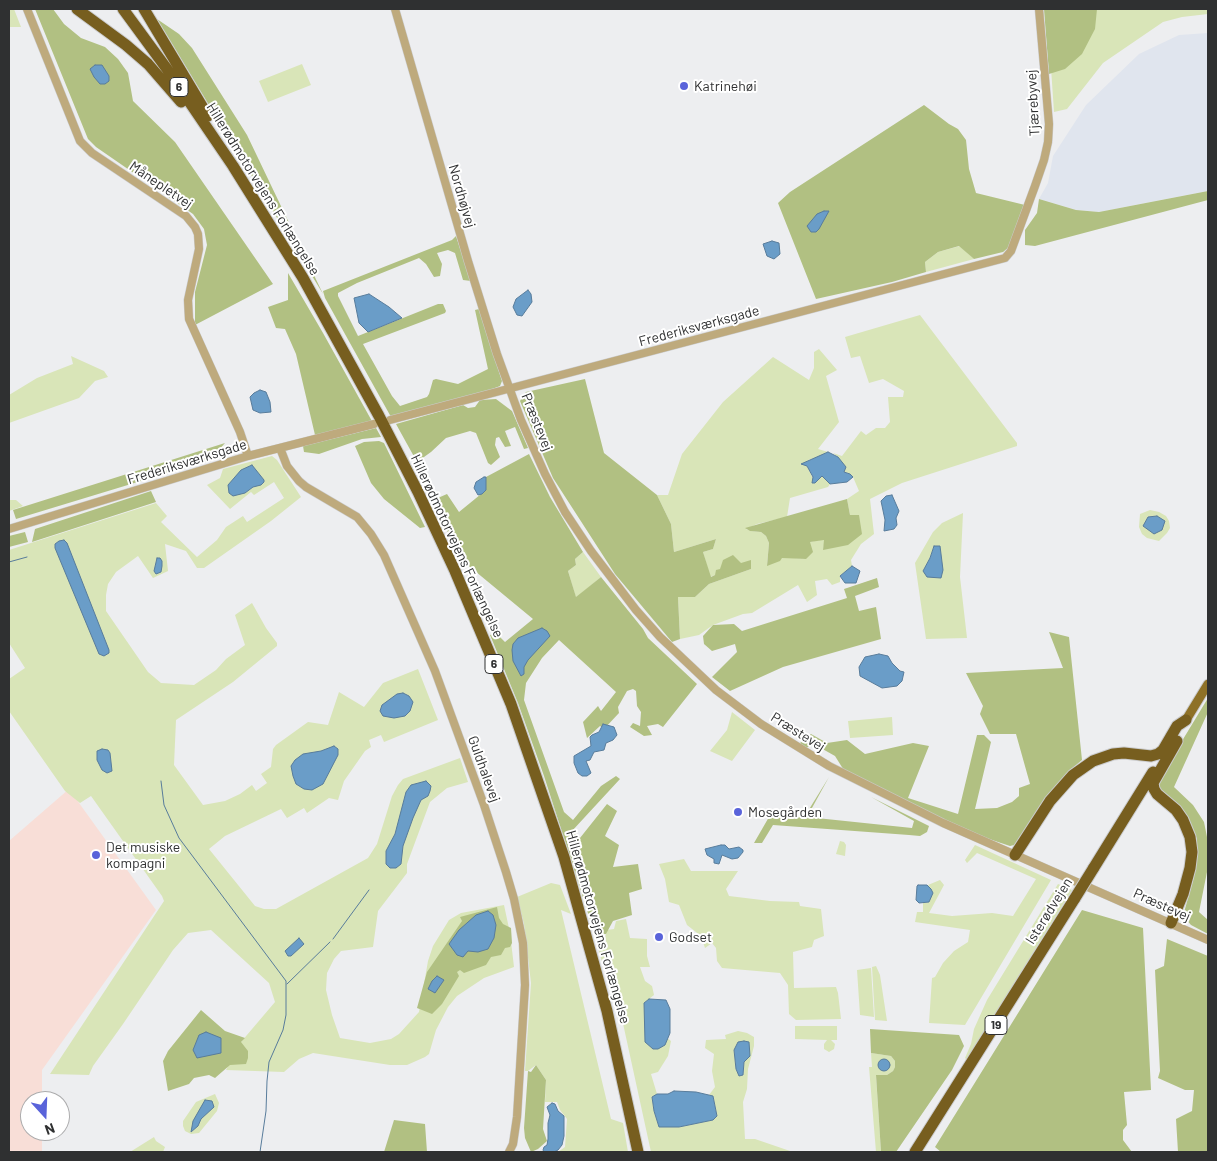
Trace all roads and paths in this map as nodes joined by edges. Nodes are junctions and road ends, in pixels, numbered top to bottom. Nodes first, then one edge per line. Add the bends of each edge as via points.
1 (27, 9) edge
2 (76, 9) edge
3 (123, 9) edge
4 (144, 9) edge
5 (395, 9) edge
6 (1039, 9) edge
7 (233, 166) junction
8 (263, 212) junction
9 (1011, 251) joint
10 (510, 388) junction
11 (390, 420) dead end
12 (374, 424) dead end
13 (280, 448) junction
14 (248, 456) junction
15 (9, 529) edge
16 (1208, 684) edge
17 (1186, 720) junction
18 (1178, 732) junction
19 (1135, 754) junction
20 (1167, 803) junction
21 (1123, 820) junction
22 (1116, 832) junction
23 (1015, 855) junction
24 (1171, 923) junction
25 (1208, 940) edge
26 (509, 1152) edge
27 (638, 1152) edge
28 (915, 1152) edge

1 - 14 street, Månepletvej via 80,141 92,153 186,216 196,227 199,249 188,300 189,318
2 - 8 highway via 126,45 163,80 248,197
3 - 7 highway, Hillerødmotorvejens Forlængelse / 6
4 - 7 highway via 227,149
5 - 10 street, Nordhøjvej via 452,210
6 - 9 street, Tjærebyvej via 1048,142
7 - 8 highway, Hillerødmotorvejens Forlængelse / 6
8 - 27 highway, Hillerødmotorvejens Forlængelse / 6 via 341,345 409,475 459,580 511,704 578,904 607,1011
9 - 10 street, Frederiksværksgade via 1005,258 986,264
10 - 11 street, Frederiksværksgade
10 - 23 street, Præstevej via 545,474 580,535 636,610 691,667 761,724 829,766 898,802
12 - 13 street, Frederiksværksgade
13 - 14 street, Frederiksværksgade
13 - 26 street, Guldhalevej via 287,466 299,481 357,517 384,555 434,671 506,872 523,943 525,985 517,1117
14 - 15 street, Frederiksværksgade
16 - 17 main road, Isterødvejen / 19
17 - 18 highway, Isterødvejen / 19
17 - 19 highway via 1177,726 1158,754
18 - 20 highway via 1177,741 1153,783 1157,794
18 - 21 highway, Isterødvejen / 19
19 - 21 highway via 1146,761 1148,770 1124,812
19 - 23 highway via 1101,758 1072,775 1050,801
20 - 22 highway via 1152,797 1144,799
20 - 24 highway via 1187,827 1192,852 1183,894
21 - 22 highway, Isterødvejen / 19
22 - 28 highway, Isterødvejen / 19, bridge
23 - 24 street, Præstevej
24 - 25 street, Præstevej

